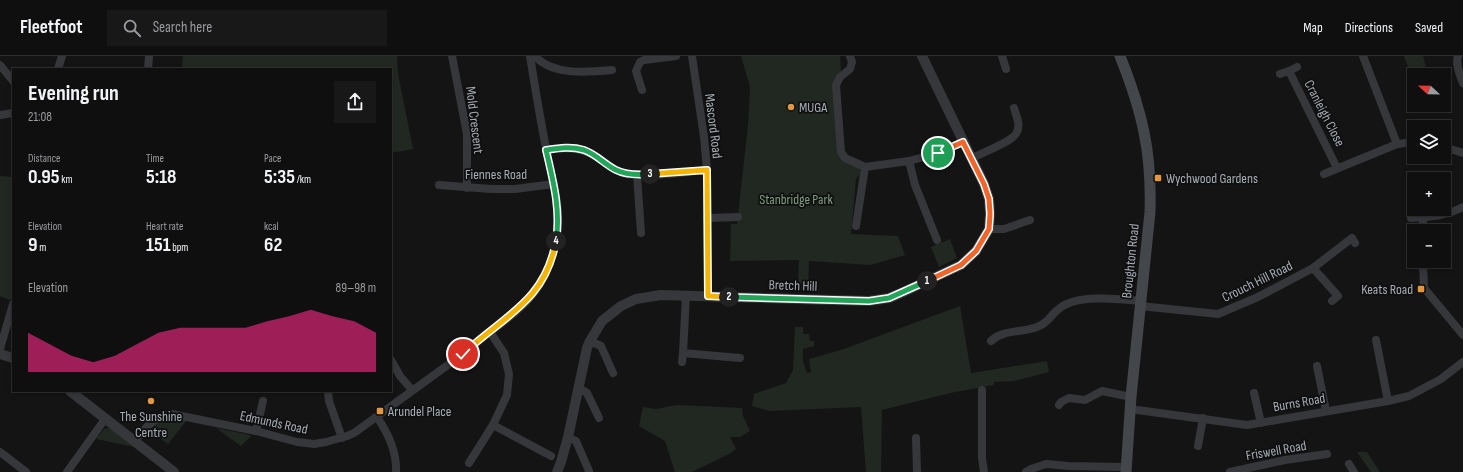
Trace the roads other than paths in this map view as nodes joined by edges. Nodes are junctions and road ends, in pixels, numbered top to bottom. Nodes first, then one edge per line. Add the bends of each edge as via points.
1 (62, 56) edge
2 (149, 56) edge
3 (452, 56) edge
4 (530, 56) edge
5 (535, 56) edge
6 (676, 56) edge
7 (692, 56) edge
8 (850, 56) edge
9 (922, 56) edge
10 (1002, 56) edge
11 (1120, 56) edge
12 (1363, 56) edge
13 (1458, 56) edge
14 (0, 65) edge
15 (58, 68) edge
16 (148, 68) edge
17 (1297, 68) dead end
18 (1006, 69) dead end
19 (612, 70) dead end
20 (1289, 71) junction
21 (1280, 74) dead end
22 (12, 80) edge
23 (1463, 83) edge
24 (642, 90) dead end
25 (1014, 108) dead end
26 (12, 113) edge
27 (0, 116) edge
28 (963, 142) junction
29 (1407, 143) edge
30 (1397, 144) junction
31 (1451, 149) edge
32 (546, 150) junction
33 (1463, 153) edge
34 (972, 158) junction
35 (909, 161) junction
36 (865, 167) junction
37 (1338, 168) junction
38 (707, 170) junction
39 (1324, 174) dead end
40 (637, 175) junction
41 (554, 184) junction
42 (439, 185) dead end
43 (467, 188) junction
44 (1463, 207) edge
45 (738, 217) dead end
46 (707, 218) junction
47 (1411, 218) dead end
48 (1423, 218) junction
49 (1030, 220) dead end
50 (1423, 224) edge
51 (856, 226) dead end
52 (989, 229) junction
53 (641, 233) dead end
54 (937, 240) dead end
55 (1355, 243) dead end
56 (1313, 268) junction
57 (1423, 268) edge
58 (686, 295) junction
59 (708, 296) junction
60 (1332, 301) dead end
61 (1141, 304) junction
62 (12, 307) edge
63 (490, 332) junction
64 (1463, 335) edge
65 (1376, 340) dead end
66 (590, 341) junction
67 (991, 342) dead end
68 (0, 349) edge
69 (683, 353) junction
70 (0, 354) edge
71 (12, 358) edge
72 (740, 358) dead end
73 (392, 362) edge
74 (682, 362) dead end
75 (1463, 362) edge
76 (1317, 366) dead end
77 (613, 373) dead end
78 (580, 388) junction
79 (412, 390) junction
80 (982, 390) dead end
81 (328, 392) edge
82 (75, 393) edge
83 (1254, 393) dead end
84 (1131, 398) junction
85 (263, 401) dead end
86 (1388, 401) junction
87 (1059, 406) dead end
88 (1130, 409) junction
89 (1326, 411) junction
90 (377, 417) junction
91 (599, 418) dead end
92 (1203, 418) junction
93 (105, 419) junction
94 (1261, 423) junction
95 (493, 425) junction
96 (256, 431) junction
97 (568, 437) junction
98 (342, 438) junction
99 (916, 438) dead end
100 (134, 442) junction
101 (1198, 446) dead end
102 (0, 452) edge
103 (1327, 454) dead end
104 (551, 456) dead end
105 (469, 462) dead end
106 (1349, 464) dead end
107 (1068, 469) edge
108 (1126, 469) edge
109 (589, 470) dead end
110 (26, 472) edge
111 (66, 472) edge
112 (174, 472) edge
113 (396, 472) edge
114 (557, 472) edge
115 (917, 472) edge
116 (984, 472) edge
117 (1026, 472) edge
118 (1230, 472) edge
119 (1354, 472) edge

1 - 15 street
2 - 16 street
3 - 43 street, Mold Crescent via 467,134
4 - 32 street, Edmunds Road
5 - 19 street via 548,66 579,72
6 - 24 street via 640,62 636,71
7 - 38 street, Mascord Road
8 - 36 street via 850,69 840,77 836,85 841,152 845,158
9 - 28 street, Bretch Hill
10 - 18 street
11 - 61 main road, Broughton Road via 1136,100 1150,165 1150,212
12 - 30 street
13 - 23 street via 1458,67
14 - 22 street
17 - 20 street, Cranleigh Close
20 - 21 street, Cranleigh Close
20 - 37 street, Cranleigh Close
25 - 34 street via 1019,126 1017,134
26 - 27 street
28 - 34 street, Bretch Hill
28 - 35 street via 938,153
29 - 30 street
30 - 37 street
31 - 33 street
32 - 40 street via 582,150 615,170
32 - 41 street, Edmunds Road
34 - 52 street, Bretch Hill via 989,199
35 - 36 street
35 - 54 street via 915,185
36 - 51 street
37 - 39 street
38 - 40 street
38 - 46 street, Mascord Road
40 - 53 street
41 - 43 street, Fiennes Road via 515,189
41 - 63 street, Edmunds Road via 558,229 547,272 524,304
42 - 43 street, Fiennes Road
44 - 48 street via 1453,212
45 - 46 street
46 - 59 street, Mascord Road
47 - 48 street
48 - 50 street
49 - 52 street via 1004,229
52 - 59 street, Bretch Hill via 976,251 961,265 889,298 869,301
55 - 56 street, Crouch Hill Road via 1352,238
56 - 60 street, Crouch Hill Road via 1338,296
56 - 61 street, Crouch Hill Road via 1258,297 1218,314
57 - 64 street via 1424,288
58 - 59 street, Bretch Hill
58 - 66 street, Bretch Hill via 647,296 621,306 602,321
58 - 69 street
61 - 67 street, Crouch Hill Road via 1095,298 1081,300 1059,308 1044,325 1030,330 1004,333
61 - 84 main road, Broughton Road
62 - 68 street
63 - 79 street, Edmunds Road
63 - 95 street via 504,353 509,374 507,395
65 - 86 street
66 - 77 street via 601,346
66 - 78 street, Bretch Hill
69 - 72 street
69 - 74 street
70 - 71 street
73 - 79 street
75 - 86 street, Burns Road via 1440,379 1409,396
76 - 89 street
78 - 91 street via 587,393
78 - 97 street, Bretch Hill
79 - 90 street, Edmunds Road
80 - 116 street
81 - 98 street
82 - 93 street
83 - 94 street
84 - 87 street via 1102,392 1084,400 1069,398
84 - 88 main road, Broughton Road
85 - 96 street
86 - 89 street, Burns Road
88 - 92 street, Burns Road
88 - 108 main road, Broughton Road
89 - 94 street, Burns Road
90 - 98 street, Edmunds Road
90 - 113 street via 395,454
92 - 94 street, Burns Road via 1247,425
92 - 101 street
93 - 100 street
93 - 111 street
95 - 104 street
95 - 105 street
96 - 98 street, Edmunds Road via 314,444
96 - 100 street, Edmunds Road via 172,414 152,421
97 - 109 street via 576,441
97 - 114 street, Bretch Hill
99 - 115 street
100 - 112 street
102 - 110 street
103 - 118 street, Friswell Road
106 - 119 street
107 - 108 street
107 - 117 street via 1046,464

